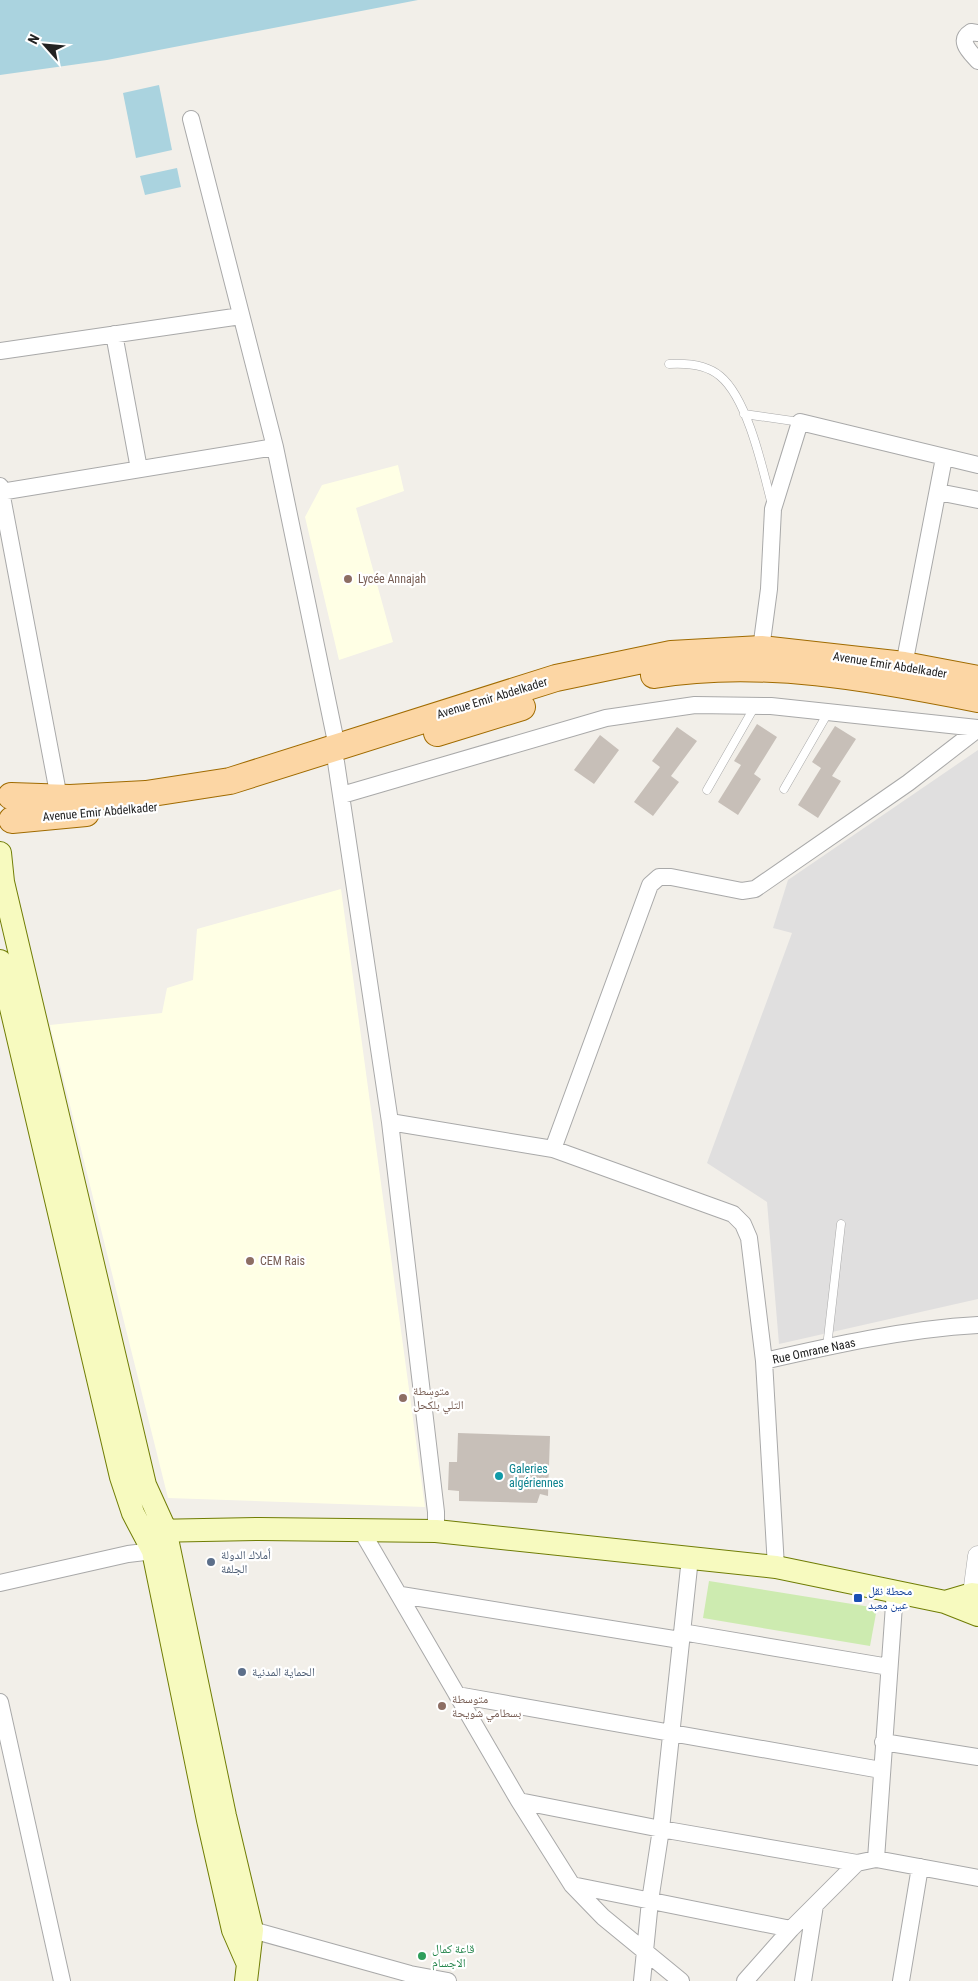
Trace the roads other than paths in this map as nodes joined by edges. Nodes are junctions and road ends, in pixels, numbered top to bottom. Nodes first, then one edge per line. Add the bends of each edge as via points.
1 (978, 33) edge
2 (978, 61) edge
3 (191, 119) dead end
4 (241, 316) junction
5 (114, 334) junction
6 (0, 351) edge
7 (669, 364) dead end
8 (744, 414) junction
9 (800, 422) junction
10 (275, 447) junction
11 (944, 458) junction
12 (978, 465) edge
13 (139, 469) junction
14 (0, 490) edge
15 (938, 492) junction
16 (978, 500) edge
17 (773, 509) junction
18 (761, 649) junction
19 (904, 665) junction
20 (978, 682) edge
21 (756, 704) junction
22 (829, 711) junction
23 (978, 729) edge
24 (336, 755) junction
25 (784, 789) dead end
26 (707, 790) dead end
27 (342, 795) junction
28 (59, 798) junction
29 (6, 808) edge
30 (0, 853) edge
31 (0, 961) edge
32 (390, 1122) junction
33 (553, 1149) junction
34 (841, 1224) dead end
35 (978, 1325) edge
36 (828, 1347) junction
37 (764, 1361) junction
38 (165, 1529) junction
39 (361, 1530) junction
40 (436, 1531) junction
41 (148, 1541) junction
42 (978, 1556) edge
43 (690, 1558) junction
44 (776, 1567) junction
45 (0, 1583) edge
46 (895, 1591) junction
47 (401, 1595) junction
48 (975, 1604) edge
49 (681, 1636) junction
50 (889, 1667) junction
51 (457, 1694) junction
52 (0, 1702) edge
53 (670, 1734) junction
54 (883, 1742) junction
55 (978, 1757) edge
56 (881, 1770) junction
57 (519, 1801) junction
58 (216, 1818) junction
59 (661, 1829) junction
60 (876, 1859) junction
61 (857, 1863) junction
62 (920, 1867) junction
63 (978, 1878) edge
64 (572, 1885) junction
65 (650, 1901) junction
66 (815, 1905) junction
67 (792, 1929) junction
68 (243, 1930) junction
69 (645, 1953) junction
70 (246, 1972) edge
71 (410, 1977) edge
72 (62, 1981) edge
73 (448, 1981) edge
74 (642, 1981) edge
75 (681, 1981) edge
76 (745, 1981) edge
77 (803, 1981) edge
78 (901, 1981) edge

1 - 2 street via 971,32 964,40
3 - 4 street
4 - 5 street
4 - 10 street
5 - 6 street
5 - 13 street
7 - 8 lane via 683,363 721,376
8 - 9 lane
8 - 17 lane via 757,448
9 - 11 street
9 - 17 street
10 - 13 street
10 - 24 street
11 - 12 street
11 - 15 street
13 - 14 street
14 - 28 street
15 - 16 street
15 - 19 street
17 - 18 street via 769,590
18 - 19 main road, Avenue Emir Abdelkader
18 - 24 main road, Avenue Emir Abdelkader via 671,654 556,678 470,704
19 - 20 main road, Avenue Emir Abdelkader
20 - 24 main road, Avenue Emir Abdelkader via 899,683 760,668 676,671 562,695
21 - 22 street
21 - 26 lane
21 - 27 street via 695,705 606,718
22 - 23 street
22 - 25 lane
23 - 33 street via 908,783 755,889 742,892 659,876 650,885
24 - 27 street
24 - 28 main road, Avenue Emir Abdelkader via 230,781 146,794
24 - 29 main road, Avenue Emir Abdelkader via 253,787 165,807
27 - 32 street
28 - 29 main road, Avenue Emir Abdelkader
30 - 38 main road via 3,882 145,1485
31 - 41 main road via 120,1477 126,1497
32 - 33 street
32 - 40 street
33 - 37 street via 733,1214 743,1224 749,1238
34 - 36 lane
35 - 36 street, Rue Omrane Naas
36 - 37 street, Rue Omrane Naas
37 - 44 street, Rue Omrane Naas
38 - 39 main road
38 - 41 main road
38 - 58 main road
39 - 40 main road
39 - 47 street
40 - 43 main road
41 - 45 street via 128,1554
41 - 58 main road
42 - 48 street
43 - 44 main road
43 - 49 street
44 - 46 main road
46 - 48 main road via 945,1602
46 - 50 street
47 - 49 street
47 - 51 street
49 - 50 street
49 - 53 street
50 - 54 street
51 - 53 street
51 - 57 street
52 - 72 street
53 - 56 street
53 - 59 street
54 - 55 street
54 - 56 street
56 - 60 street
57 - 59 street
57 - 64 street
58 - 68 main road
59 - 61 street
59 - 65 street
60 - 61 street
60 - 62 street
61 - 66 street
62 - 63 street
62 - 78 street
64 - 65 street
64 - 69 street
65 - 67 street
65 - 69 street
66 - 67 street
66 - 77 street
67 - 76 street
68 - 70 main road
68 - 71 street
69 - 74 street
69 - 75 street
71 - 73 street

